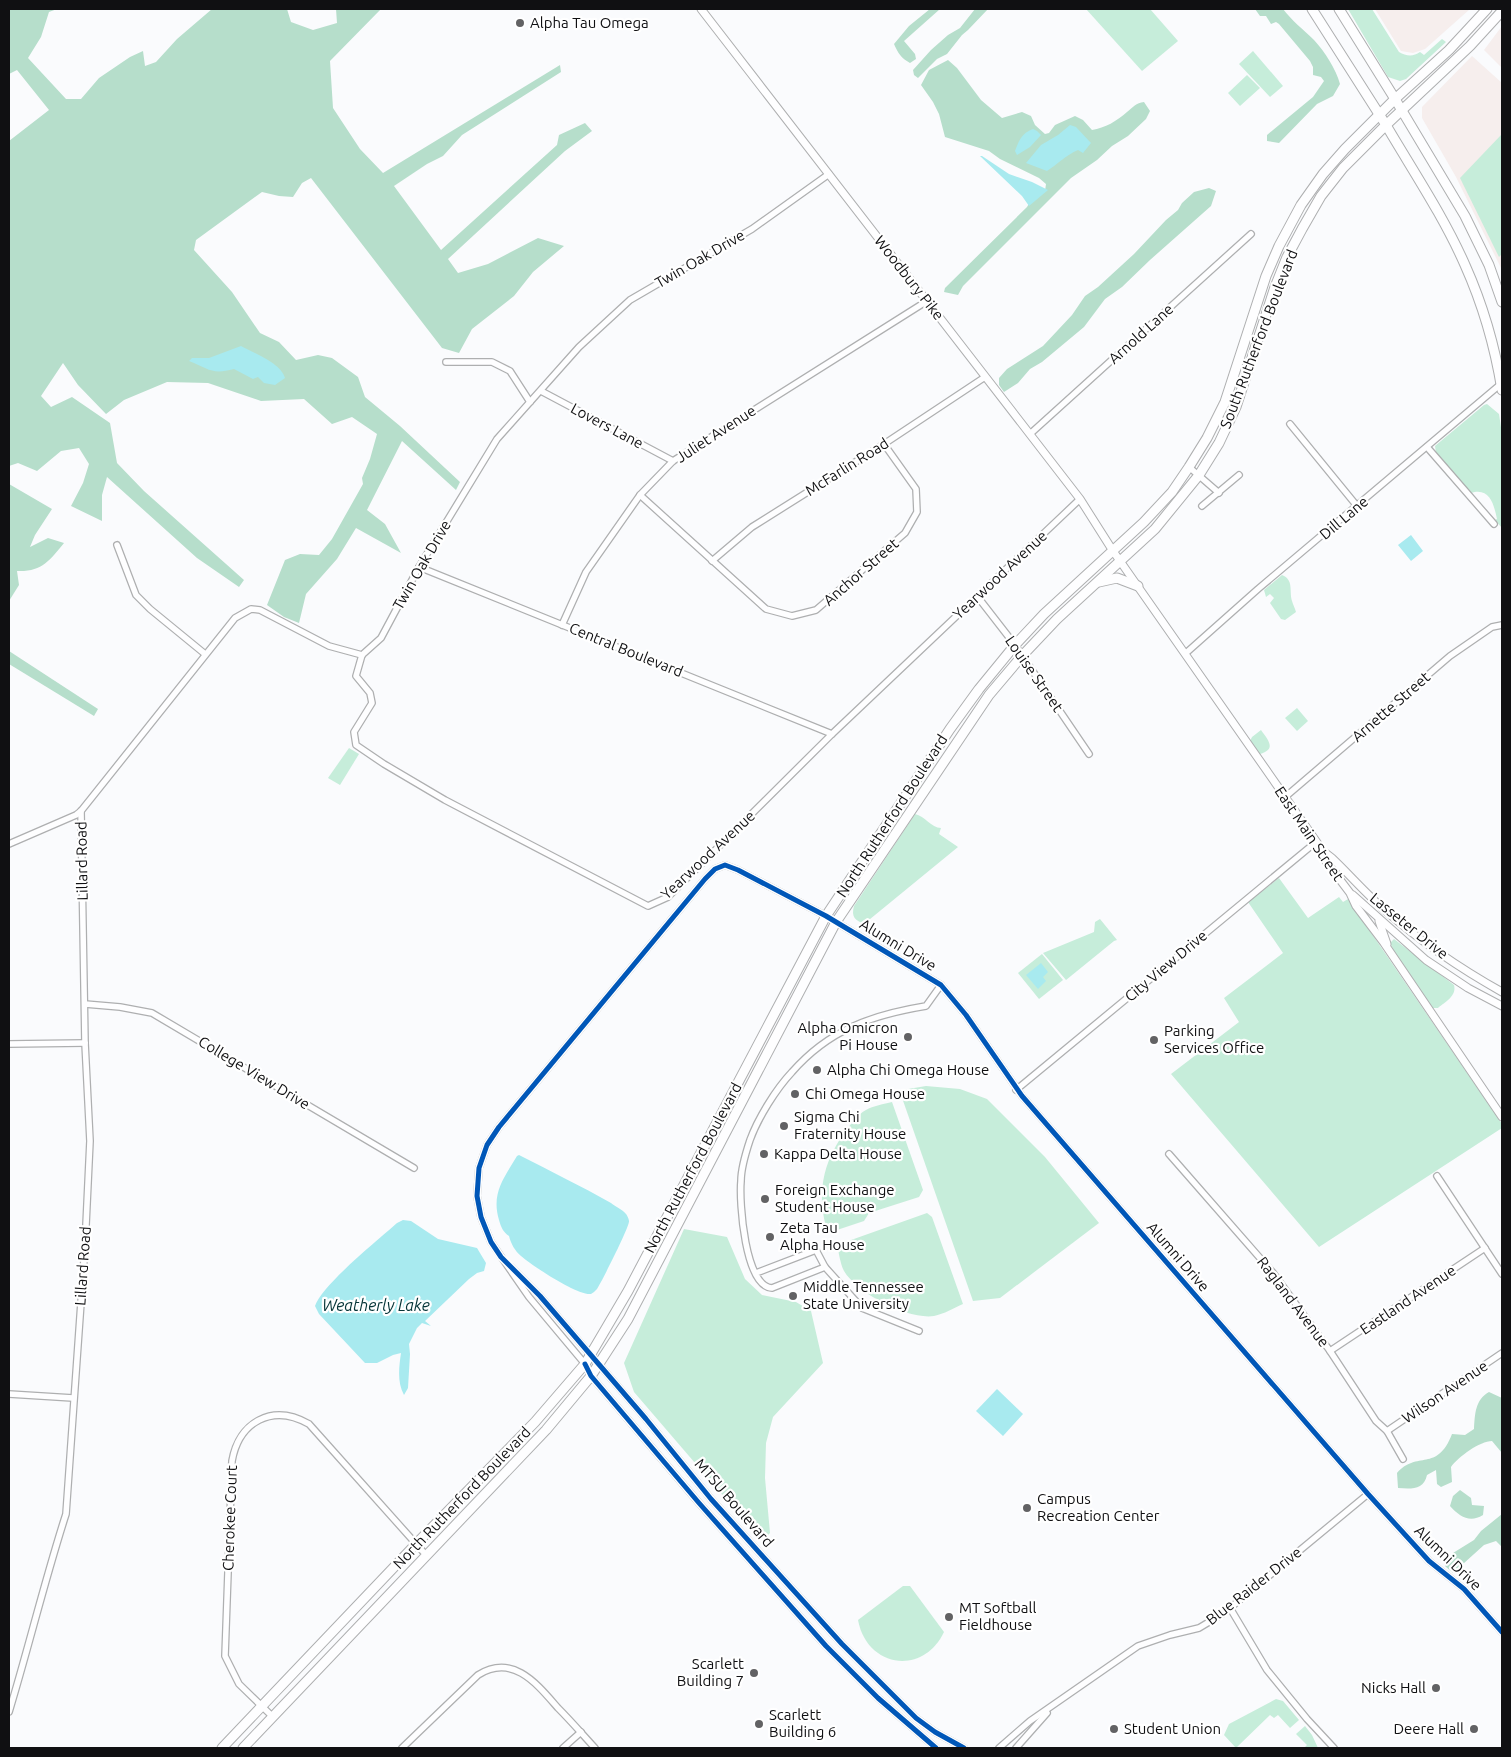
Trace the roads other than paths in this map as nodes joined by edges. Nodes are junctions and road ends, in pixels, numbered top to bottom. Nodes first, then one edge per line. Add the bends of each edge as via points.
1 (701, 9) edge
2 (1312, 9) edge
3 (1339, 9) edge
4 (1487, 9) edge
5 (1502, 11) edge
6 (1395, 99) junction
7 (1402, 110) junction
8 (1379, 114) junction
9 (1386, 125) junction
10 (830, 174) junction
11 (1251, 234) dead end
12 (926, 301) junction
13 (1502, 302) edge
14 (446, 362) dead end
15 (985, 377) junction
16 (1502, 386) edge
17 (540, 391) junction
18 (530, 402) junction
19 (1290, 424) dead end
20 (1030, 434) junction
21 (884, 444) junction
22 (1427, 447) junction
23 (673, 461) junction
24 (1189, 467) junction
25 (1199, 475) junction
26 (1239, 475) dead end
27 (1219, 494) junction
28 (640, 495) junction
29 (1080, 499) junction
30 (1202, 506) dead end
31 (1358, 506) junction
32 (1494, 524) dead end
33 (117, 544) dead end
34 (1113, 551) junction
35 (712, 560) junction
36 (1120, 561) junction
37 (419, 567) junction
38 (1096, 582) junction
39 (1138, 586) junction
40 (977, 596) junction
41 (562, 624) junction
42 (1502, 625) edge
43 (1015, 645) junction
44 (1186, 653) junction
45 (206, 654) junction
46 (362, 655) junction
47 (1022, 656) junction
48 (832, 734) junction
49 (1089, 754) dead end
50 (1284, 798) junction
51 (81, 811) junction
52 (1316, 842) junction
53 (9, 844) edge
54 (1323, 851) junction
55 (1350, 893) junction
56 (1384, 910) junction
57 (826, 916) junction
58 (1378, 919) junction
59 (836, 922) junction
60 (1389, 950) junction
61 (941, 985) junction
62 (1502, 992) edge
63 (84, 1004) junction
64 (1502, 1006) edge
65 (86, 1043) junction
66 (9, 1044) edge
67 (1016, 1090) junction
68 (1502, 1117) edge
69 (1169, 1154) dead end
70 (414, 1168) dead end
71 (1437, 1176) dead end
72 (1485, 1248) junction
73 (501, 1257) junction
74 (825, 1268) junction
75 (756, 1273) junction
76 (1502, 1274) edge
77 (919, 1331) dead end
78 (1330, 1351) junction
79 (1502, 1354) edge
80 (591, 1355) junction
81 (585, 1364) junction
82 (599, 1364) junction
83 (591, 1376) junction
84 (9, 1394) edge
85 (73, 1398) junction
86 (1387, 1432) junction
87 (1403, 1460) dead end
88 (1368, 1494) junction
89 (416, 1544) junction
90 (426, 1556) junction
91 (1230, 1608) junction
92 (1502, 1632) edge
93 (263, 1706) junction
94 (1054, 1706) junction
95 (9, 1712) edge
96 (273, 1717) junction
97 (581, 1732) junction
98 (222, 1748) edge
99 (243, 1748) edge
100 (402, 1748) edge
101 (563, 1748) edge
102 (595, 1748) edge
103 (936, 1748) edge
104 (964, 1748) edge
105 (999, 1748) edge
106 (1016, 1748) edge
107 (1334, 1748) edge

1 - 10 street, Woodbury Pike
2 - 8 main road
3 - 6 main road
4 - 6 main road, South Rutherford Boulevard via 1449,50
5 - 7 main road, South Rutherford Boulevard
6 - 7 main road
6 - 8 main road, South Rutherford Boulevard
7 - 9 main road, South Rutherford Boulevard
7 - 13 main road via 1465,216 1489,265
8 - 9 main road
8 - 24 main road, South Rutherford Boulevard via 1323,174 1278,246 1225,402
9 - 16 main road via 1464,264 1485,318
9 - 25 main road, South Rutherford Boulevard via 1343,168 1321,196 1287,257 1236,407
10 - 12 street, Woodbury Pike
10 - 17 street, Twin Oak Drive via 752,229 630,300 579,347
11 - 20 street, Arnold Lane
12 - 15 street, Woodbury Pike
12 - 23 street, Juliet Avenue
14 - 18 street via 492,362 510,371
15 - 20 street, Woodbury Pike
15 - 21 street, McFarlin Road
16 - 22 street, Dill Lane
17 - 18 street, Twin Oak Drive
17 - 23 street, Lovers Lane
18 - 37 street, Twin Oak Drive via 497,439
19 - 31 street
20 - 29 street, Woodbury Pike
21 - 35 street, McFarlin Road via 752,527
21 - 35 street, Anchor Street via 916,489 918,512 905,533 816,610 792,616 766,609
22 - 31 street, Dill Lane
22 - 32 street
23 - 28 street, Juliet Avenue
24 - 25 street
24 - 34 main road, South Rutherford Boulevard via 1172,492
25 - 27 street
25 - 36 main road, South Rutherford Boulevard via 1155,529
26 - 27 street
27 - 30 street
28 - 35 street, Anchor Street
28 - 41 street, Juliet Avenue via 586,572
29 - 34 street, Woodbury Pike
29 - 40 street, Yearwood Avenue
31 - 44 street, Dill Lane
33 - 45 street via 136,595
34 - 36 street, East Main Street
34 - 43 main road, North Rutherford Boulevard
36 - 38 main road, North Rutherford Boulevard
36 - 39 street, East Main Street
37 - 41 street, Central Boulevard
37 - 46 street, Twin Oak Drive via 381,638
38 - 39 main road via 1117,578
38 - 47 main road, North Rutherford Boulevard
39 - 44 street, East Main Street
40 - 43 street, Louise Street
40 - 48 street, Yearwood Avenue
41 - 48 street, Central Boulevard
42 - 50 street, Arnette Street via 1492,627 1450,656
43 - 47 street, Louise Street
43 - 57 main road, North Rutherford Boulevard via 950,729
44 - 50 street, East Main Street
45 - 46 street via 235,618 251,609 260,610 328,646
45 - 51 street
46 - 48 street, Yearwood Avenue via 356,676 370,694 372,704 354,732 356,745 446,800 648,906 668,896
47 - 49 street, Louise Street
47 - 59 main road, North Rutherford Boulevard via 963,731
50 - 52 street, East Main Street
51 - 53 street
51 - 63 street, Lillard Road
52 - 54 street, East Main Street
52 - 67 street, City View Drive
54 - 55 street, East Main Street via 1325,860
54 - 56 street, Lasseter Drive
55 - 58 street, Lasseter Drive
55 - 60 street, East Main Street
56 - 58 street
56 - 62 street, Lasseter Drive via 1435,950
57 - 59 street, Alumni Drive
57 - 73 street, Alumni Drive via 738,870 725,865 714,869 487,1145 479,1168 477,1196 481,1217
57 - 80 main road, North Rutherford Boulevard
58 - 60 street
58 - 64 street, Lasseter Drive via 1426,960
59 - 61 street, Alumni Drive
59 - 82 main road, North Rutherford Boulevard via 628,1319
60 - 68 street, East Main Street
61 - 67 street, Alumni Drive via 966,1015
61 - 75 street via 926,1006 856,1024 822,1043 791,1072 769,1103 751,1140 741,1180 743,1225 750,1264
63 - 65 street, Lillard Road
63 - 70 street, College View Drive via 152,1012
65 - 66 street
65 - 85 street, Lillard Road via 90,1140
67 - 88 street, Alumni Drive
69 - 78 street, Ragland Avenue via 1274,1274
71 - 72 street
72 - 76 street
72 - 78 street, Eastland Avenue
73 - 80 street, MTSU Boulevard
73 - 81 street, MTSU Boulevard via 528,1297
74 - 75 street via 772,1288 763,1286
74 - 75 street via 816,1250
74 - 77 street via 862,1308
78 - 86 street, Ragland Avenue via 1376,1421
79 - 86 street, Wilson Avenue
80 - 81 main road, North Rutherford Boulevard
80 - 82 street, MTSU Boulevard
81 - 83 street, MTSU Boulevard
81 - 89 main road, North Rutherford Boulevard via 535,1422
82 - 83 main road, North Rutherford Boulevard
82 - 104 street, MTSU Boulevard via 711,1498 842,1644 916,1718
83 - 90 main road, North Rutherford Boulevard via 546,1430
83 - 103 street, MTSU Boulevard via 826,1646 878,1698
84 - 85 street
85 - 95 street, Lillard Road via 66,1514
86 - 87 street, Ragland Avenue
88 - 91 street, Blue Raider Drive
88 - 92 street, Alumni Drive via 1429,1561 1464,1589
89 - 90 street, Cherokee Court
89 - 93 main road, North Rutherford Boulevard
89 - 93 street, Cherokee Court via 308,1424 280,1415 248,1426 237,1442 232,1461 225,1656 239,1684
90 - 96 main road, North Rutherford Boulevard
91 - 94 street, Blue Raider Drive via 1199,1628 1138,1646
91 - 107 street via 1267,1670
93 - 96 street, Cherokee Court
93 - 98 main road, North Rutherford Boulevard
94 - 105 street, Blue Raider Drive
94 - 106 street, Blue Raider Drive
96 - 99 main road, North Rutherford Boulevard
97 - 100 street via 529,1676 514,1670 493,1669 478,1675
97 - 101 street
97 - 102 street

